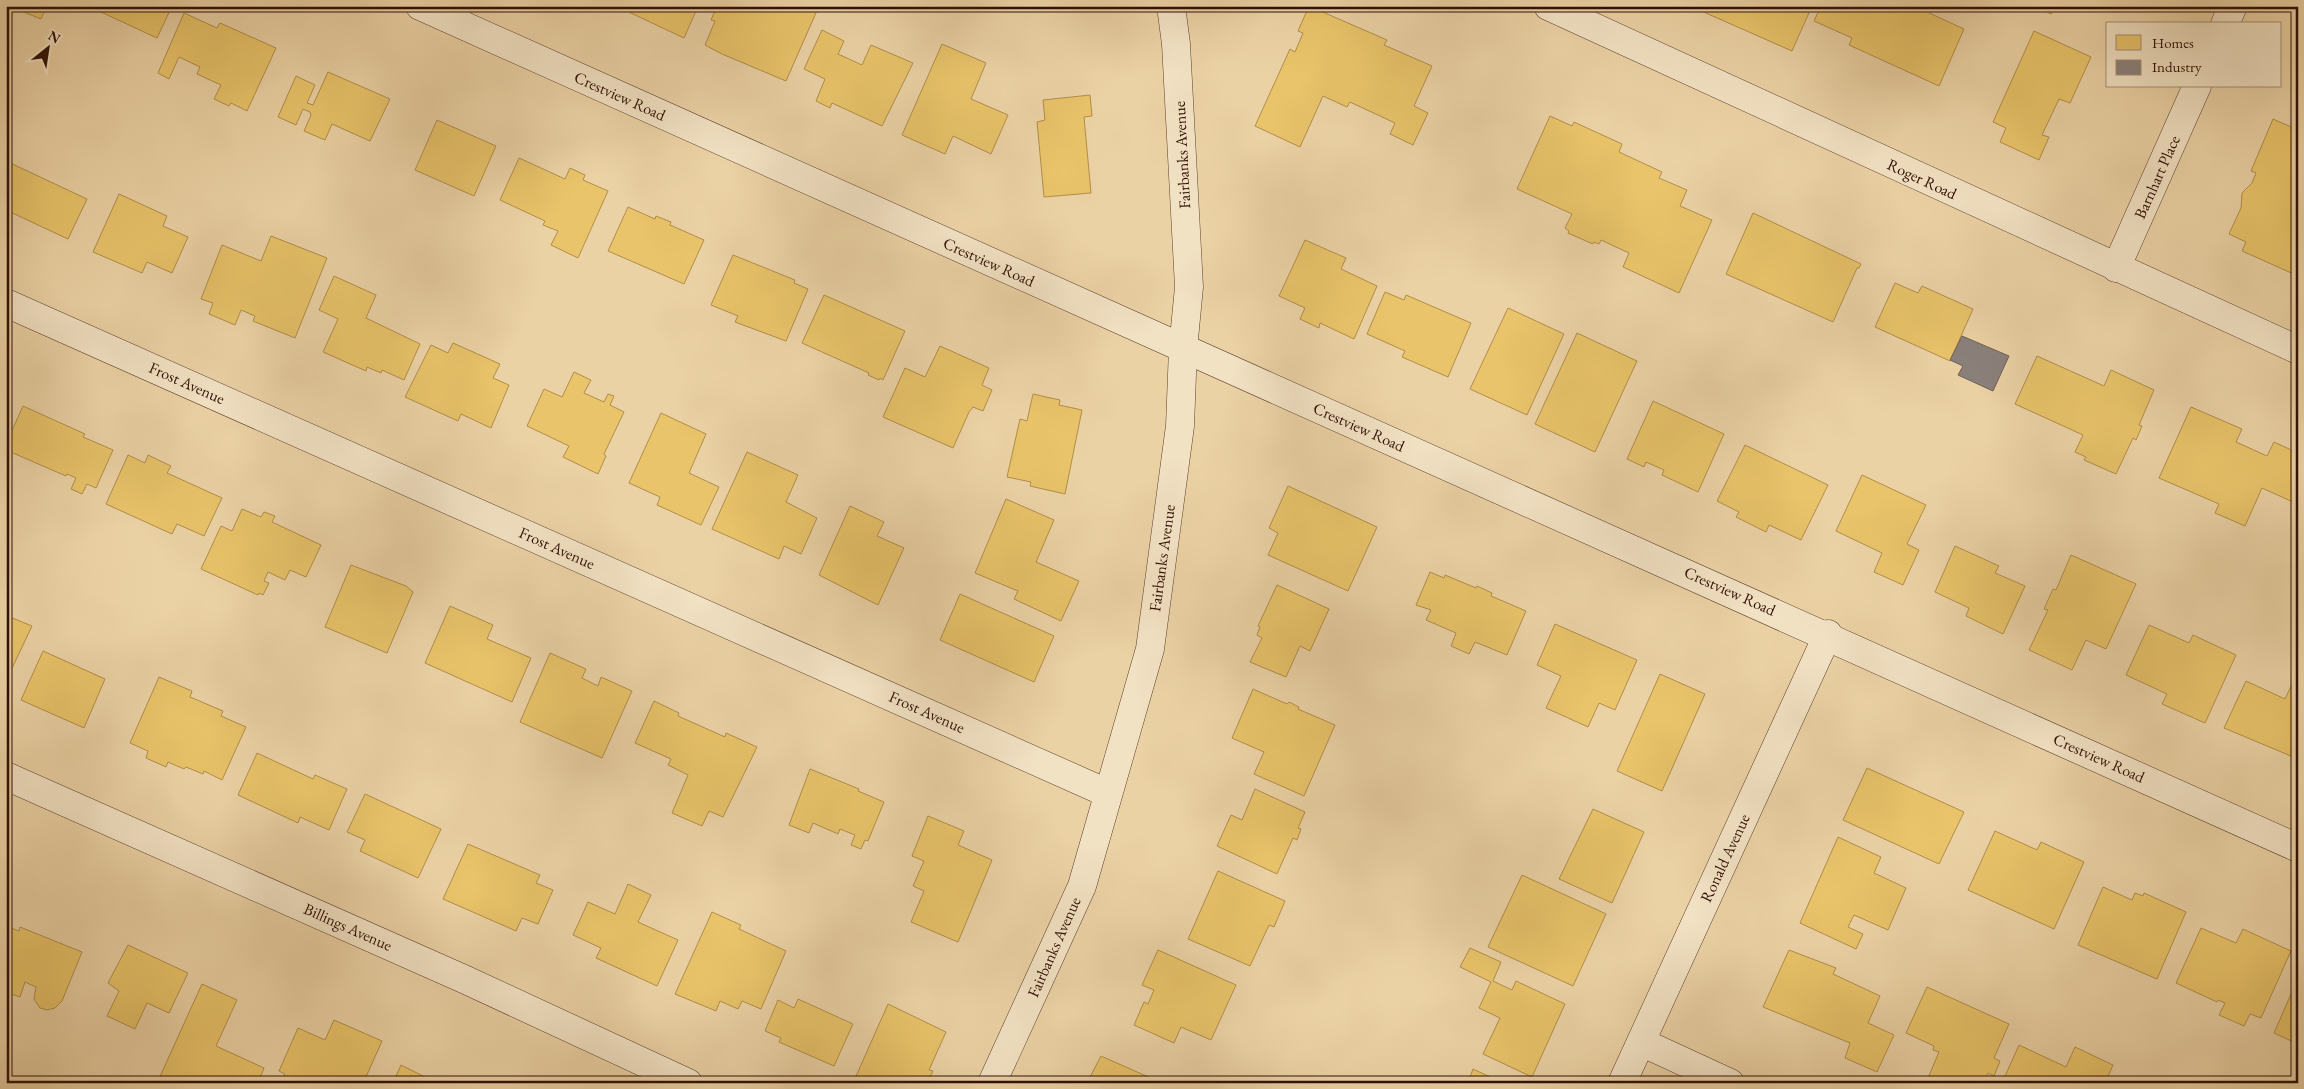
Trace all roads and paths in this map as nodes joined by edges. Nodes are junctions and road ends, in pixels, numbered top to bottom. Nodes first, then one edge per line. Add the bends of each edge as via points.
1 (420, 6) edge
2 (1170, 6) edge
3 (1548, 6) edge
4 (2233, 6) edge
5 (1579, 12) edge
6 (2226, 22) edge
7 (2196, 88) edge
8 (2116, 268) junction
9 (6, 303) edge
10 (1183, 349) junction
11 (2298, 350) edge
12 (1828, 634) junction
13 (6, 776) edge
14 (1107, 793) junction
15 (2298, 848) edge
16 (1641, 1042) junction
17 (688, 1083) edge
18 (992, 1083) edge
19 (1622, 1083) edge
20 (1730, 1083) edge

1 - 10 street, Crestview Road
2 - 10 street, Fairbanks Avenue via 1176,44 1189,287
3 - 5 street, Roger Road
4 - 6 street
5 - 8 street, Roger Road
7 - 8 street, Barnhart Place
8 - 11 street, Roger Road
9 - 14 street, Frost Avenue
10 - 12 street, Crestview Road
10 - 14 street, Fairbanks Avenue via 1180,426 1150,649
12 - 15 street, Crestview Road
12 - 16 street, Ronald Avenue
13 - 17 street, Billings Avenue via 466,980
14 - 18 street, Fairbanks Avenue via 1082,886
16 - 19 street, Ronald Avenue
16 - 20 street

